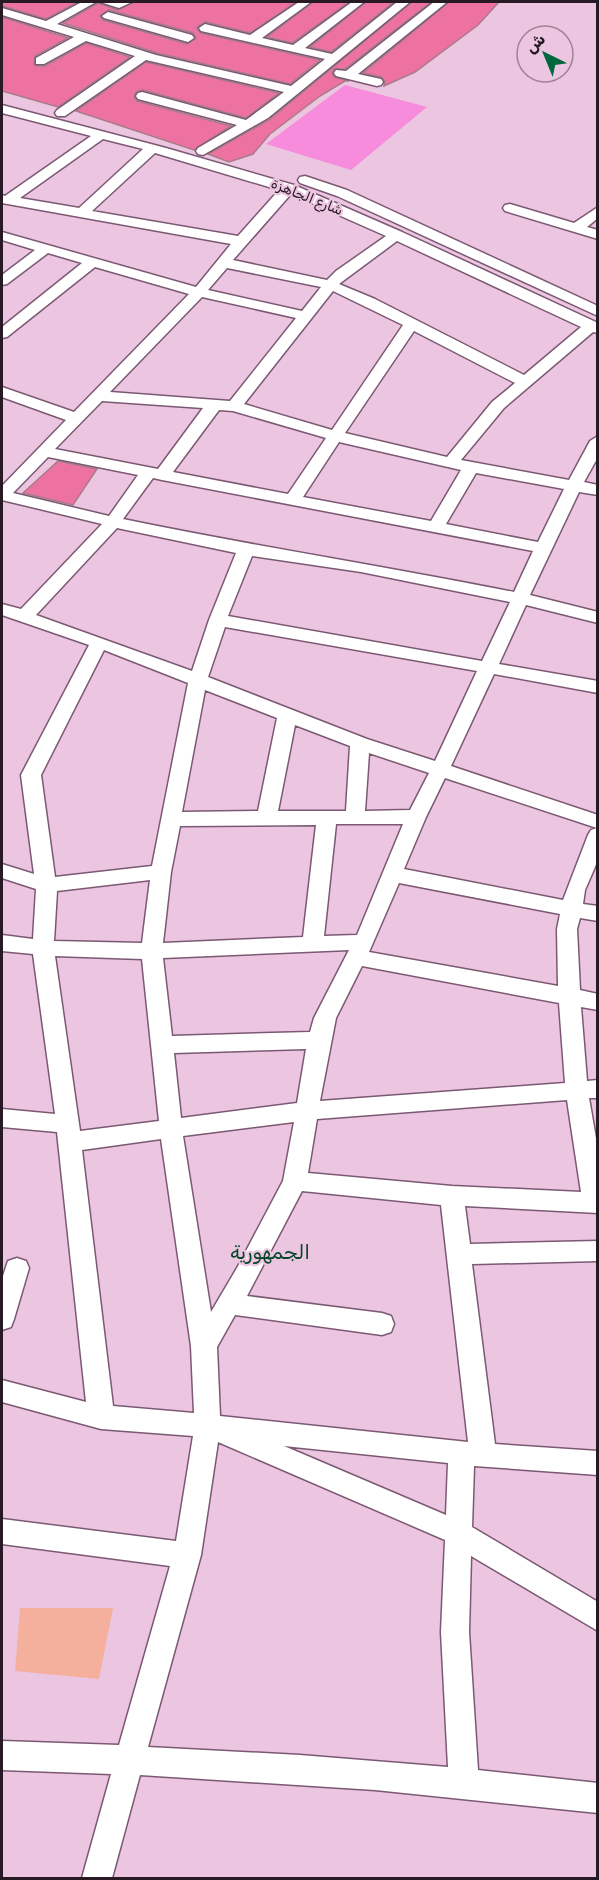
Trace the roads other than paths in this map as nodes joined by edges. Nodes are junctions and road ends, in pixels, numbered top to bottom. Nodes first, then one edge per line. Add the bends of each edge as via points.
1 (90, 2) edge
2 (106, 2) edge
3 (126, 2) edge
4 (306, 2) edge
5 (359, 2) edge
6 (404, 2) edge
7 (441, 2) edge
8 (2, 11) edge
9 (108, 16) dead end
10 (219, 18) dead end
11 (45, 26) junction
12 (205, 28) junction
13 (82, 38) junction
14 (188, 38) junction
15 (252, 39) junction
16 (295, 49) junction
17 (148, 57) junction
18 (334, 58) junction
19 (40, 61) dead end
20 (322, 68) junction
21 (349, 75) junction
22 (377, 82) dead end
23 (295, 91) junction
24 (142, 96) dead end
25 (2, 97) edge
26 (61, 113) junction
27 (5, 114) edge
28 (247, 124) junction
29 (100, 135) junction
30 (152, 148) junction
31 (203, 151) junction
32 (289, 188) junction
33 (5, 199) edge
34 (510, 208) dead end
35 (597, 211) edge
36 (83, 212) junction
37 (576, 229) junction
38 (597, 235) edge
39 (2, 236) edge
40 (397, 236) junction
41 (241, 241) junction
42 (46, 248) junction
43 (94, 261) junction
44 (225, 263) junction
45 (5, 276) edge
46 (330, 285) junction
47 (199, 292) junction
48 (305, 316) junction
49 (595, 322) edge
50 (411, 323) junction
51 (2, 334) edge
52 (524, 381) junction
53 (2, 392) edge
54 (99, 396) junction
55 (214, 405) junction
56 (234, 406) junction
57 (77, 418) junction
58 (335, 436) junction
59 (597, 441) edge
60 (45, 452) junction
61 (452, 462) junction
62 (471, 467) junction
63 (155, 474) junction
64 (574, 486) junction
65 (4, 490) edge
66 (597, 490) edge
67 (292, 500) junction
68 (113, 522) junction
69 (436, 527) junction
70 (543, 548) junction
71 (246, 550) junction
72 (519, 598) junction
73 (2, 609) edge
74 (23, 618) junction
75 (597, 618) edge
76 (218, 620) junction
77 (99, 642) junction
78 (487, 667) junction
79 (198, 680) junction
80 (597, 687) edge
81 (287, 717) junction
82 (360, 743) junction
83 (440, 770) junction
84 (416, 817) junction
85 (327, 818) junction
86 (355, 818) junction
87 (172, 819) junction
88 (267, 819) junction
89 (597, 822) edge
90 (597, 835) edge
91 (2, 871) edge
92 (161, 872) junction
93 (391, 874) junction
94 (47, 885) junction
95 (571, 909) junction
96 (597, 914) edge
97 (2, 943) edge
98 (313, 944) junction
99 (43, 949) junction
100 (359, 950) junction
101 (152, 951) junction
102 (568, 998) junction
103 (597, 1002) edge
104 (319, 1040) junction
105 (163, 1045) junction
106 (587, 1090) edge
107 (308, 1111) junction
108 (2, 1118) edge
109 (171, 1130) junction
110 (69, 1133) junction
111 (295, 1181) junction
112 (452, 1196) junction
113 (596, 1203) edge
114 (597, 1251) edge
115 (459, 1254) junction
116 (17, 1268) dead end
117 (230, 1304) junction
118 (2, 1319) edge
119 (382, 1324) dead end
120 (204, 1346) junction
121 (2, 1391) edge
122 (101, 1417) junction
123 (208, 1426) junction
124 (472, 1454) junction
125 (597, 1463) edge
126 (2, 1531) edge
127 (458, 1533) junction
128 (187, 1555) junction
129 (597, 1618) edge
130 (2, 1755) edge
131 (131, 1759) junction
132 (464, 1782) junction
133 (597, 1798) edge
134 (97, 1878) edge

1 - 11 street
2 - 3 street
4 - 15 street
5 - 16 street
6 - 18 street
7 - 21 street
8 - 11 street
9 - 14 street
10 - 12 street
11 - 13 street
12 - 14 street
12 - 15 street
13 - 17 street
13 - 19 street
14 - 17 street
15 - 16 street
16 - 18 street
17 - 23 street
17 - 26 street
18 - 20 street
20 - 21 street
20 - 23 street
21 - 22 street
23 - 28 street
24 - 28 street
25 - 26 street, شارع الجاهزة
26 - 31 street, شارع الجاهزة
27 - 29 street, شارع الجاهزة
28 - 31 street
29 - 30 street, شارع الجاهزة
29 - 33 street
30 - 32 street, شارع الجاهزة
30 - 36 street
31 - 49 street, شارع الجاهزة via 342,193
32 - 40 street, شارع الجاهزة
32 - 41 street
33 - 36 street
34 - 37 street
35 - 37 street
36 - 41 street
37 - 38 street
39 - 42 street
40 - 46 street
40 - 49 street, شارع الجاهزة
41 - 44 street
42 - 43 street
42 - 45 street
43 - 47 street
43 - 51 street
44 - 46 street
44 - 47 street
46 - 48 street
46 - 50 street
47 - 48 street
47 - 54 street
48 - 56 street
49 - 52 street
50 - 52 street
50 - 58 street
52 - 61 street via 498,405
53 - 57 street
54 - 55 street
54 - 57 street
55 - 56 street
55 - 63 street
56 - 58 street
57 - 60 street
58 - 61 street
58 - 67 street
59 - 64 street
60 - 63 street
60 - 65 street
61 - 62 street
62 - 64 street
62 - 69 street
63 - 67 street
63 - 68 street
64 - 66 street
64 - 70 street
65 - 68 street
67 - 69 street
68 - 71 street
68 - 74 street
69 - 70 street
70 - 72 street
71 - 72 street via 361,567
71 - 76 street
72 - 75 street
72 - 78 street
73 - 74 street
74 - 77 street
76 - 78 street
76 - 79 street
77 - 79 street
77 - 94 street via 31,775
78 - 80 street
78 - 83 street
79 - 81 street
79 - 87 street
81 - 82 street
81 - 88 street
82 - 83 street
82 - 86 street
83 - 84 street
83 - 89 street
84 - 86 street
84 - 93 street
85 - 86 street
85 - 88 street
85 - 98 street
87 - 88 street
87 - 92 street
90 - 95 street
91 - 94 street
92 - 94 street
92 - 101 street
93 - 95 street
93 - 100 street
94 - 99 street
95 - 96 street
95 - 102 street via 567,929
97 - 99 street
98 - 100 street
98 - 101 street
99 - 101 street
99 - 110 street
100 - 102 street
100 - 104 street via 325,1018
101 - 105 street
102 - 103 street
102 - 106 street
104 - 105 street
104 - 107 street
105 - 109 street
106 - 107 street
106 - 113 street
107 - 109 street
107 - 111 street
108 - 110 street
109 - 110 street
109 - 120 street
110 - 122 street
111 - 112 street
111 - 117 street
112 - 113 street
112 - 115 street
114 - 115 street
115 - 124 street
116 - 118 street
117 - 119 street
117 - 120 street
120 - 123 street
121 - 122 street
122 - 123 street
123 - 124 street
123 - 127 street
123 - 128 street
124 - 125 street
124 - 127 street
126 - 128 street
127 - 129 street
127 - 132 street via 454,1632
128 - 131 street
130 - 131 street
131 - 132 street
131 - 134 street
132 - 133 street

